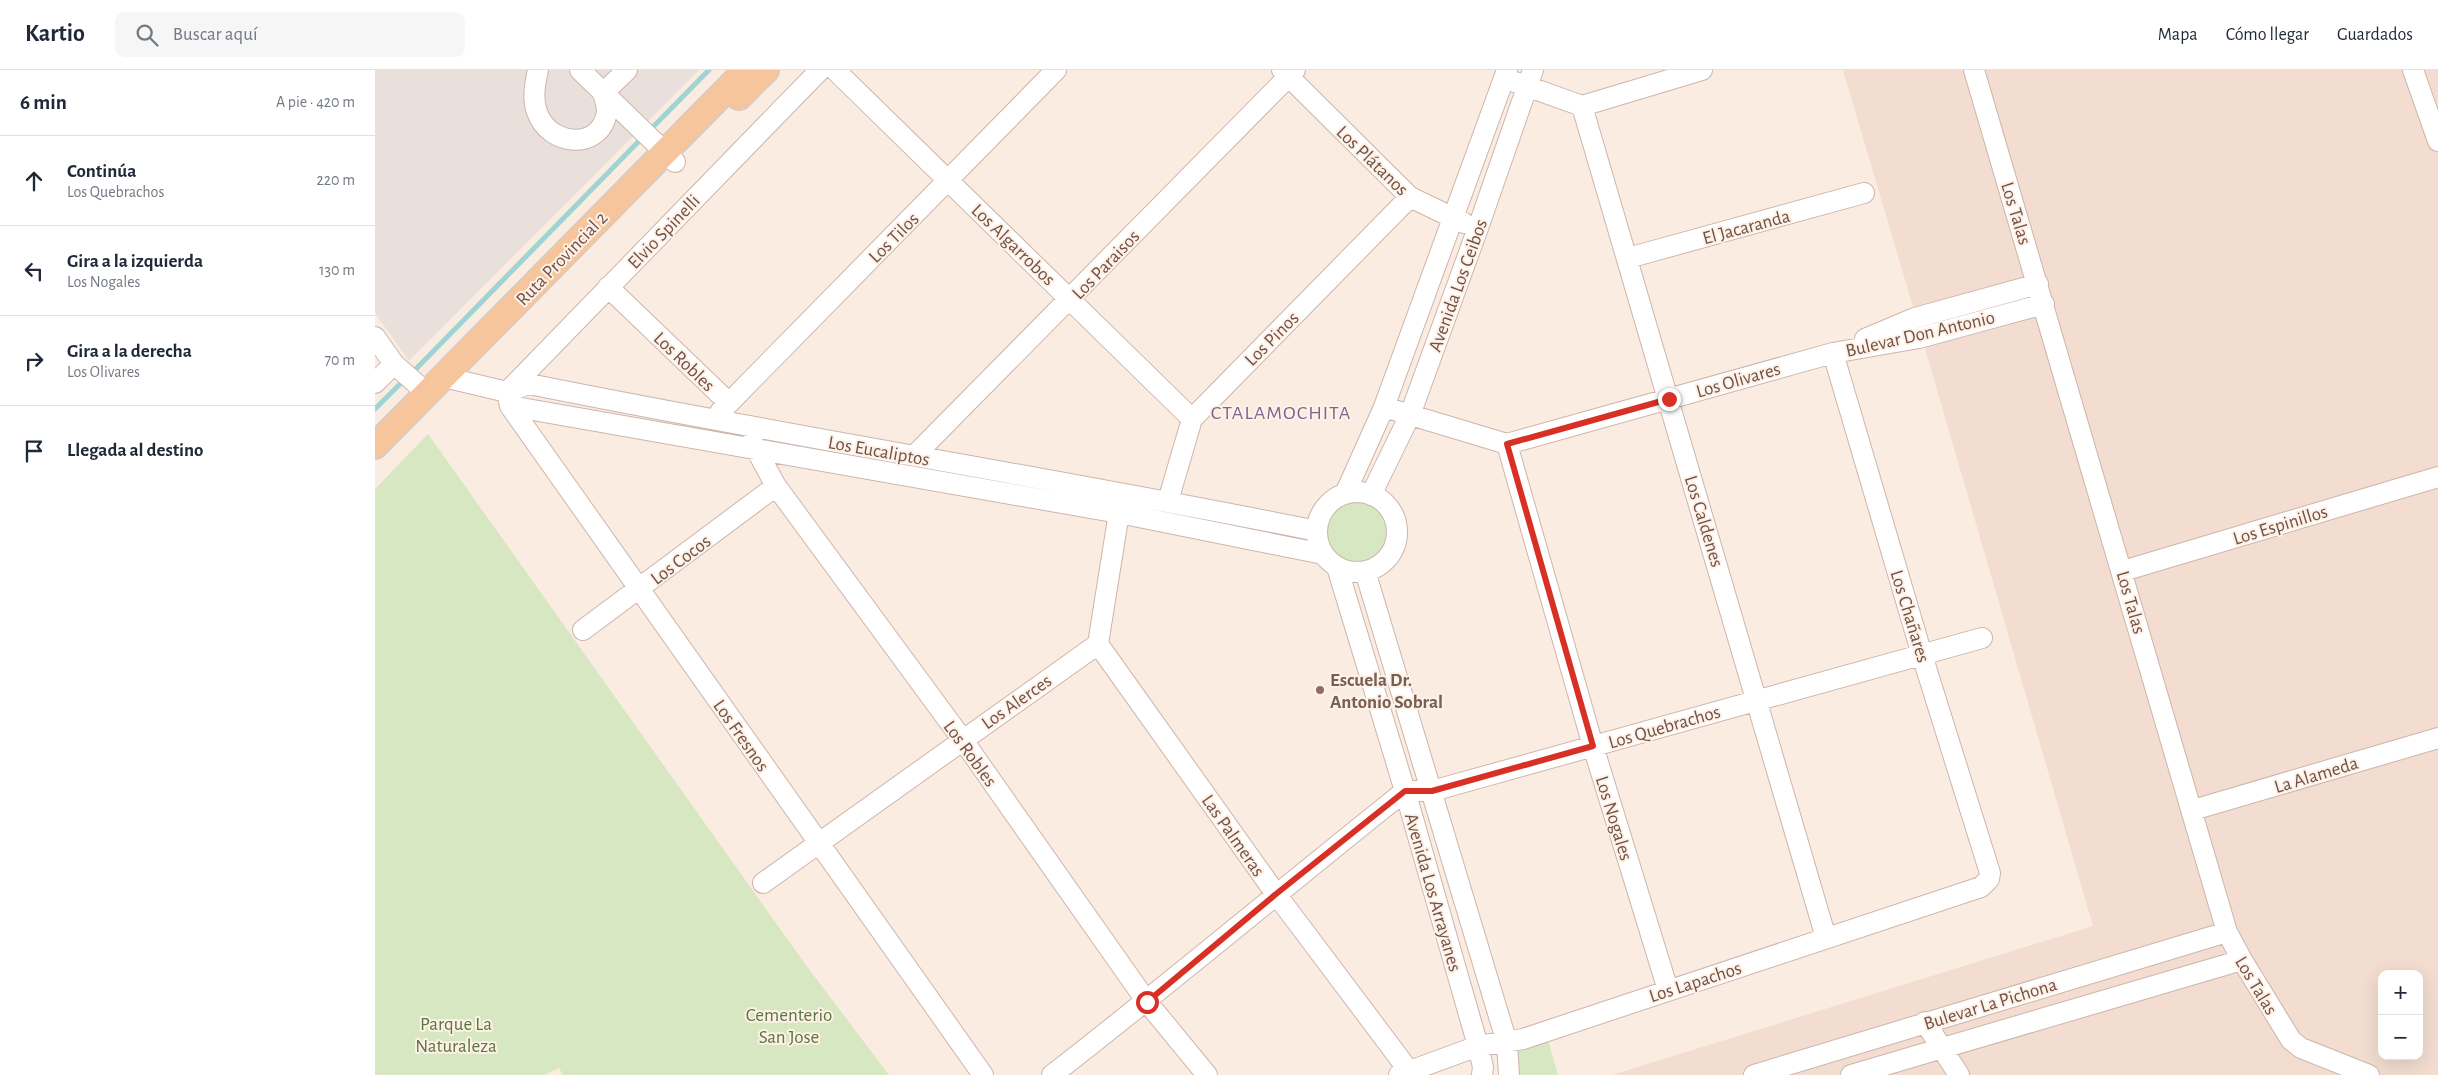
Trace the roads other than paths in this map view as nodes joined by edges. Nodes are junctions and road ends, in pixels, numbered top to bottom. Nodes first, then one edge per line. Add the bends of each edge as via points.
1 (537, 70) edge
2 (580, 70) edge
3 (627, 70) edge
4 (746, 70) edge
5 (767, 70) edge
6 (820, 70) edge
7 (835, 70) edge
8 (1056, 70) edge
9 (1702, 70) edge
10 (1974, 70) edge
11 (2413, 70) edge
12 (1288, 72) edge
13 (1505, 74) edge
14 (1530, 78) edge
15 (603, 93) junction
16 (1582, 106) junction
17 (2438, 142) edge
18 (670, 157) junction
19 (949, 180) junction
20 (1864, 193) dead end
21 (1410, 197) junction
22 (1453, 219) junction
23 (1478, 228) junction
24 (1628, 258) junction
25 (2038, 284) junction
26 (608, 287) junction
27 (1070, 299) junction
28 (2044, 304) junction
29 (375, 337) edge
30 (1833, 353) junction
31 (394, 364) junction
32 (375, 383) edge
33 (435, 385) junction
34 (509, 399) junction
35 (1669, 399) junction
36 (729, 403) junction
37 (1384, 407) junction
38 (1410, 415) junction
39 (1192, 418) junction
40 (711, 421) junction
41 (743, 426) junction
42 (700, 439) junction
43 (1507, 444) junction
44 (375, 446) edge
45 (757, 449) junction
46 (914, 456) junction
47 (2438, 477) edge
48 (776, 486) junction
49 (1122, 493) junction
50 (1345, 494) junction
51 (1371, 495) junction
52 (1168, 501) junction
53 (1119, 513) junction
54 (1317, 531) junction
55 (1330, 560) junction
56 (2123, 571) junction
57 (1365, 572) junction
58 (639, 590) junction
59 (583, 630) dead end
60 (1982, 638) dead end
61 (1097, 644) junction
62 (1922, 655) junction
63 (1758, 700) junction
64 (2438, 738) edge
65 (962, 739) junction
66 (1593, 746) junction
67 (1405, 791) junction
68 (1432, 791) junction
69 (2193, 810) junction
70 (818, 842) junction
71 (1989, 879) joint
72 (763, 883) dead end
73 (1276, 894) junction
74 (2227, 932) junction
75 (1826, 938) junction
76 (2241, 960) junction
77 (1668, 990) junction
78 (1147, 1002) junction
79 (1925, 1022) junction
80 (1507, 1043) junction
81 (1478, 1046) junction
82 (1941, 1047) junction
83 (1404, 1073) edge
84 (983, 1075) edge
85 (1053, 1075) edge
86 (1207, 1075) edge
87 (1482, 1075) edge
88 (1509, 1075) edge
89 (1754, 1075) edge
90 (1851, 1075) edge
91 (1959, 1075) edge
92 (2369, 1075) edge

1 - 15 street via 534,92 537,110 546,127 560,138 577,140 598,130 607,110
2 - 15 street
3 - 15 street
4 - 18 main road, Ruta Provincial 2
5 - 18 main road
6 - 26 street, Elvio Spinelli
7 - 19 street, Los Algarrobos
8 - 19 street, Los Tilos
9 - 16 street
10 - 25 street, Los Talas
11 - 17 street
12 - 21 street, Los Plátanos
12 - 27 street, Los Paraisos
13 - 14 street
13 - 22 street, Avenida Los Ceibos
14 - 16 street
14 - 23 street, Avenida Los Ceibos
15 - 18 street
16 - 24 street, Los Caldenes
18 - 33 main road, Ruta Provincial 2
19 - 27 street, Los Algarrobos
19 - 36 street, Los Tilos
20 - 24 street, El Jacaranda
21 - 22 street, Los Plátanos
21 - 39 street, Los Pinos
22 - 23 street, Los Plátanos
22 - 37 street, Avenida Los Ceibos
23 - 38 street, Avenida Los Ceibos
24 - 35 street, Los Caldenes
25 - 28 street, Los Talas
25 - 30 street, Bulevar Don Antonio via 1915,318
26 - 34 street, Elvio Spinelli
26 - 36 street, Los Robles
27 - 39 street, Los Algarrobos
27 - 46 street, Los Paraisos
28 - 30 street, Bulevar Don Antonio via 1919,338
28 - 56 street, Los Talas
29 - 31 street
30 - 35 street, Los Olivares
30 - 62 street, Los Chañares
31 - 32 street
31 - 33 street
33 - 34 street, Los Eucaliptos
33 - 44 main road, Ruta Provincial 2
34 - 40 street, Los Eucaliptos via 529,384
34 - 42 street, Los Eucaliptos
34 - 58 street, Los Fresnos
35 - 43 street, Los Olivares
35 - 63 street, Los Caldenes
36 - 40 street, Los Robles
37 - 38 street
37 - 50 street, Avenida Los Ceibos
38 - 43 street
38 - 51 street, Avenida Los Ceibos
39 - 52 street, Los Pinos
40 - 41 street, Los Eucaliptos
40 - 42 street, Los Robles
41 - 45 street, Los Robles
41 - 46 street, Los Eucaliptos
42 - 45 street, Los Eucaliptos
43 - 66 street, Los Nogales
45 - 48 street, Los Robles
45 - 53 street, Los Eucaliptos
46 - 49 street, Los Eucaliptos
47 - 56 street, Los Espinillos
48 - 58 street, Los Cocos
48 - 65 street, Los Robles
49 - 52 street, Los Eucaliptos
49 - 53 street
50 - 51 street
50 - 54 street via 1325,508
51 - 57 street via 1389,508 1397,530 1392,552 1385,561
52 - 54 street, Los Eucaliptos
53 - 55 street, Los Eucaliptos
53 - 61 street
54 - 55 street via 1318,542
55 - 57 street via 1355,572
55 - 67 street, Avenida Los Arrayanes
56 - 69 street, Los Talas
57 - 68 street, Avenida Los Arrayanes
58 - 59 street, Los Cocos
58 - 70 street, Los Fresnos
60 - 62 street, Los Quebrachos
61 - 65 street, Los Alerces
61 - 73 street, Las Palmeras
62 - 63 street, Los Quebrachos
62 - 71 street, Los Chañares
63 - 66 street, Los Quebrachos
63 - 75 street, Los Caldenes
64 - 69 street, La Alameda
65 - 70 street, Los Alerces
65 - 78 street, Los Robles
66 - 68 street, Los Quebrachos
66 - 77 street, Los Nogales
67 - 68 street, Los Quebrachos
67 - 73 street
67 - 81 street, Avenida Los Arrayanes
68 - 80 street, Avenida Los Arrayanes
69 - 74 street, Los Talas
70 - 72 street, Los Alerces
70 - 84 street, Los Fresnos
71 - 75 street, Los Lapachos via 1981,887
73 - 78 street
73 - 83 street, Las Palmeras
74 - 76 street, Los Talas
74 - 79 street, Bulevar La Pichona
75 - 77 street, Los Lapachos
76 - 82 street, Bulevar La Pichona
76 - 92 street, Los Talas via 2291,1040 2301,1048
77 - 80 street, Los Lapachos
78 - 85 street
78 - 86 street, Los Robles
79 - 82 street
79 - 89 street, Bulevar La Pichona
80 - 81 street, Los Lapachos
80 - 88 street, Avenida Los Arrayanes
81 - 83 street, Los Lapachos
81 - 87 street, Avenida Los Arrayanes
82 - 90 street, Bulevar La Pichona
82 - 91 street

